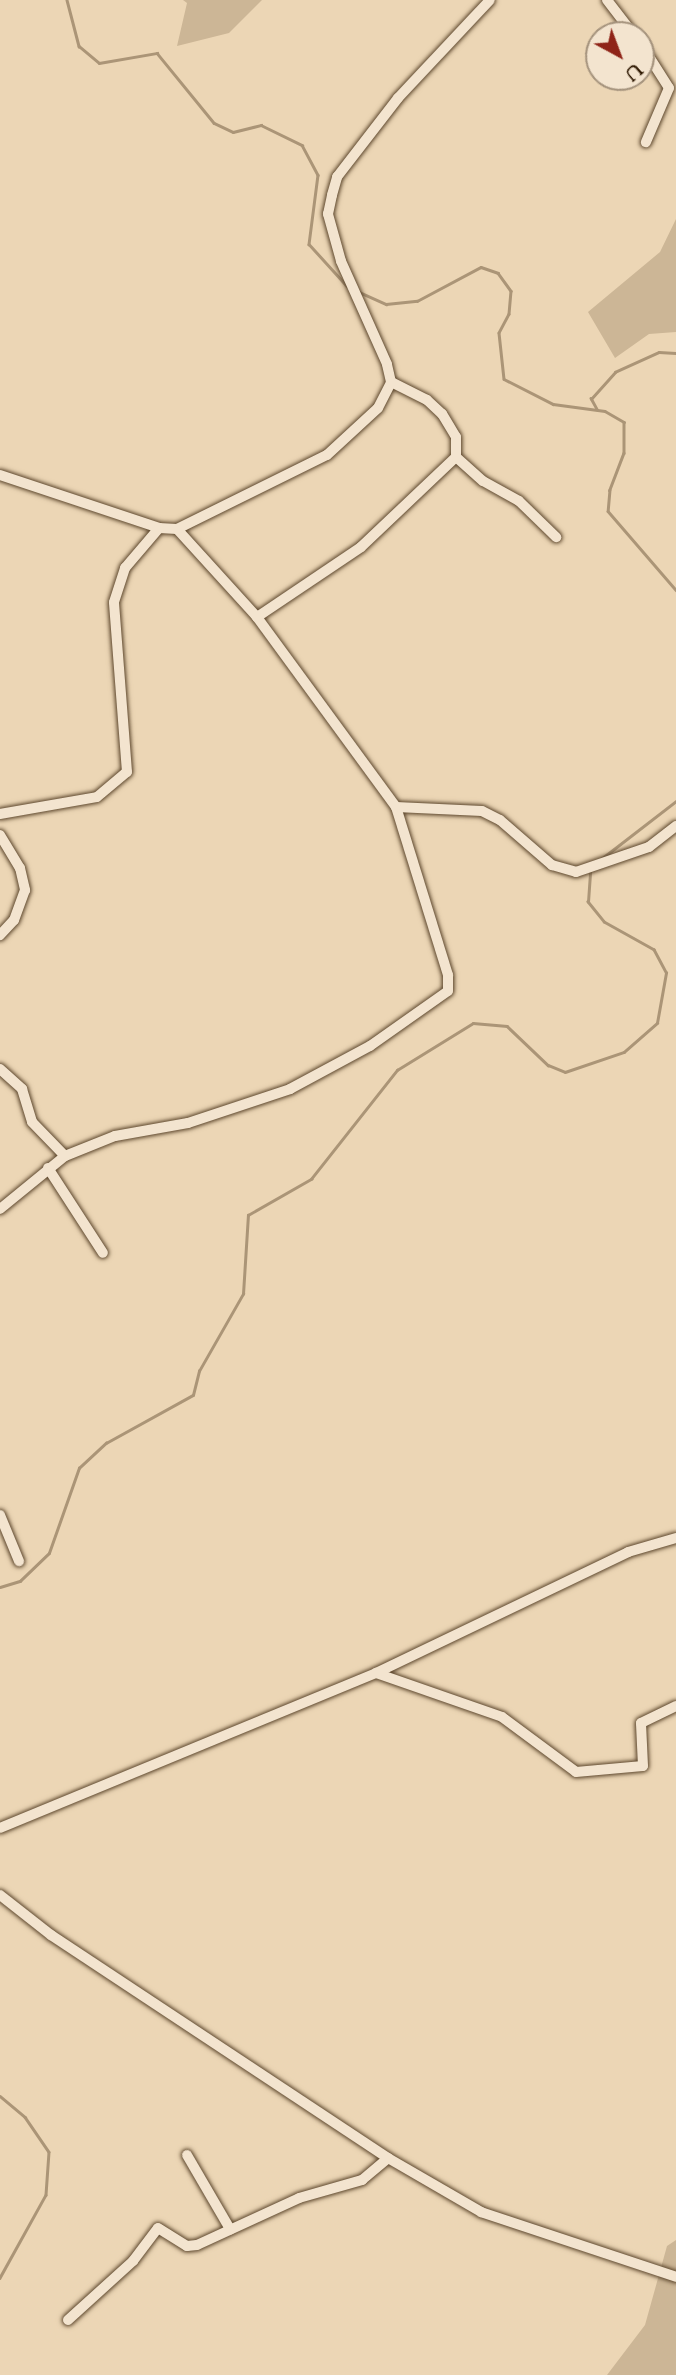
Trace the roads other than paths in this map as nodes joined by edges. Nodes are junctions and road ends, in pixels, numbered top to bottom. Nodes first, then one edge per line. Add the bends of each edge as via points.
1 (490, 0) edge
2 (607, 0) edge
3 (623, 21) edge
4 (655, 66) edge
5 (646, 142) dead end
6 (391, 382) junction
7 (456, 457) junction
8 (0, 475) edge
9 (159, 528) junction
10 (177, 529) junction
11 (556, 537) dead end
12 (257, 617) junction
13 (396, 807) junction
14 (0, 814) edge
15 (676, 826) edge
16 (0, 835) edge
17 (0, 936) edge
18 (0, 1069) edge
19 (65, 1156) junction
20 (48, 1168) junction
21 (0, 1209) edge
22 (103, 1252) dead end
23 (0, 1515) edge
24 (676, 1538) edge
25 (19, 1561) dead end
26 (376, 1673) junction
27 (676, 1706) edge
28 (0, 1828) edge
29 (0, 1895) edge
30 (187, 2155) dead end
31 (387, 2158) junction
32 (230, 2229) junction
33 (676, 2277) edge
34 (68, 2320) dead end

1 - 6 street via 411,82 337,177 328,214
2 - 3 street
4 - 5 street via 669,88
6 - 7 street via 427,400 442,414 456,437
6 - 10 street via 372,417 327,455
7 - 11 street via 483,481 519,501
7 - 12 street via 361,547
8 - 9 street
9 - 10 street
9 - 14 street via 125,568 114,602 127,772 97,797
10 - 12 street
12 - 13 street
13 - 15 street via 482,811 500,820 552,864 576,872 649,847
13 - 19 street via 448,975 443,998 370,1046 290,1089 188,1123 115,1136
16 - 17 street via 20,868 24,890 14,920
18 - 19 street via 22,1089 32,1122
19 - 20 street
20 - 21 street
20 - 22 street
23 - 25 street
24 - 26 street via 577,1574
26 - 27 street via 502,1717 576,1772 643,1766 641,1723
26 - 28 street
29 - 31 street via 51,1935
30 - 32 street
31 - 32 street via 362,2180 299,2198
31 - 33 street via 511,2227
32 - 34 street via 187,2246 158,2228 133,2261

